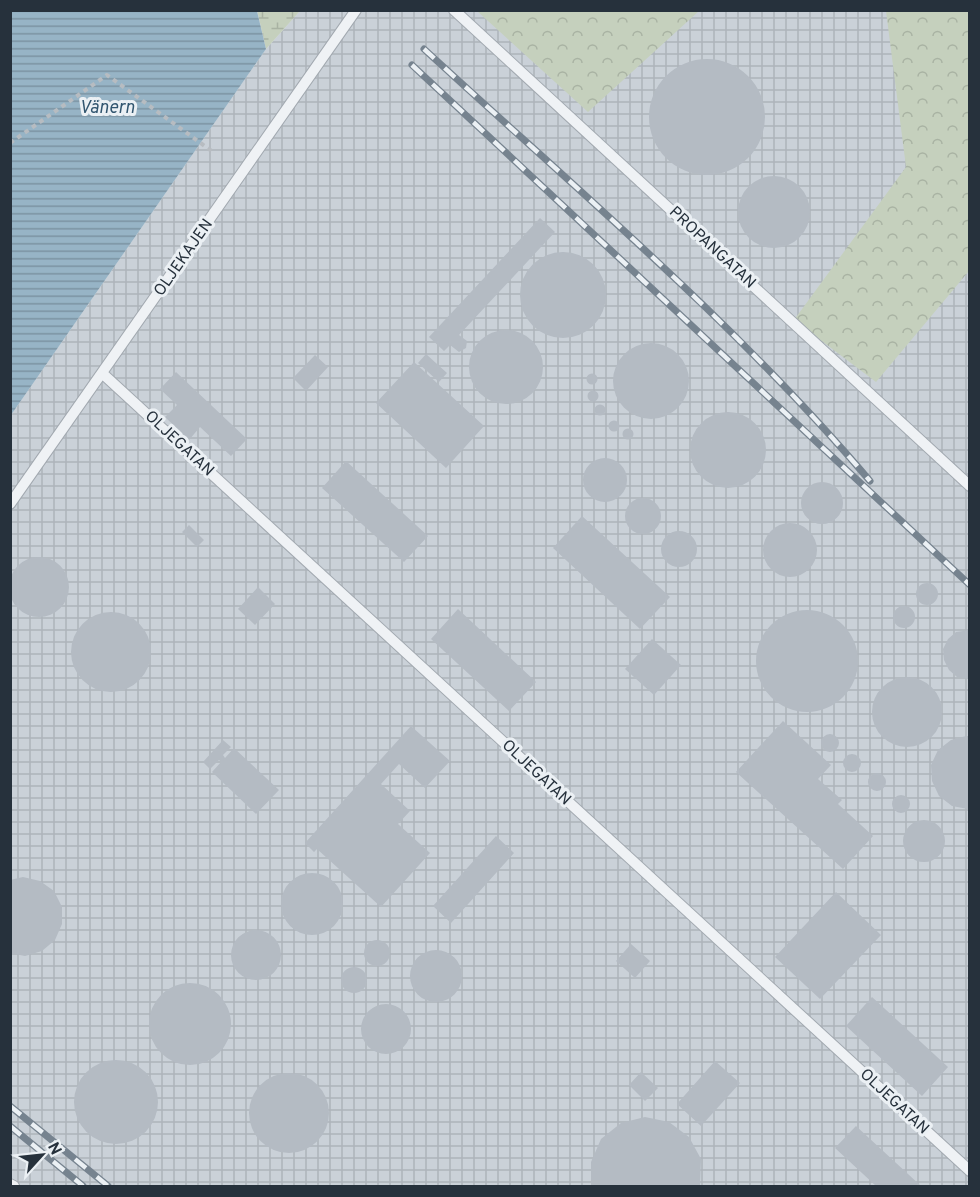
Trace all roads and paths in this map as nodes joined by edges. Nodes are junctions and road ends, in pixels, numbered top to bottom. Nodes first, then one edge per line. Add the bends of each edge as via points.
1 (356, 10) edge
2 (454, 10) edge
3 (10, 143) edge
4 (213, 152) dead end
5 (103, 374) junction
6 (969, 486) edge
7 (10, 504) edge
8 (969, 1171) edge
9 (10, 1184) edge
10 (14, 1186) edge

1 - 5 lane, OLJEKAJEN
2 - 6 lane, PROPANGATAN
3 - 4 path via 107,75
5 - 7 lane, OLJEKAJEN
5 - 8 lane, OLJEGATAN
9 - 10 lane

